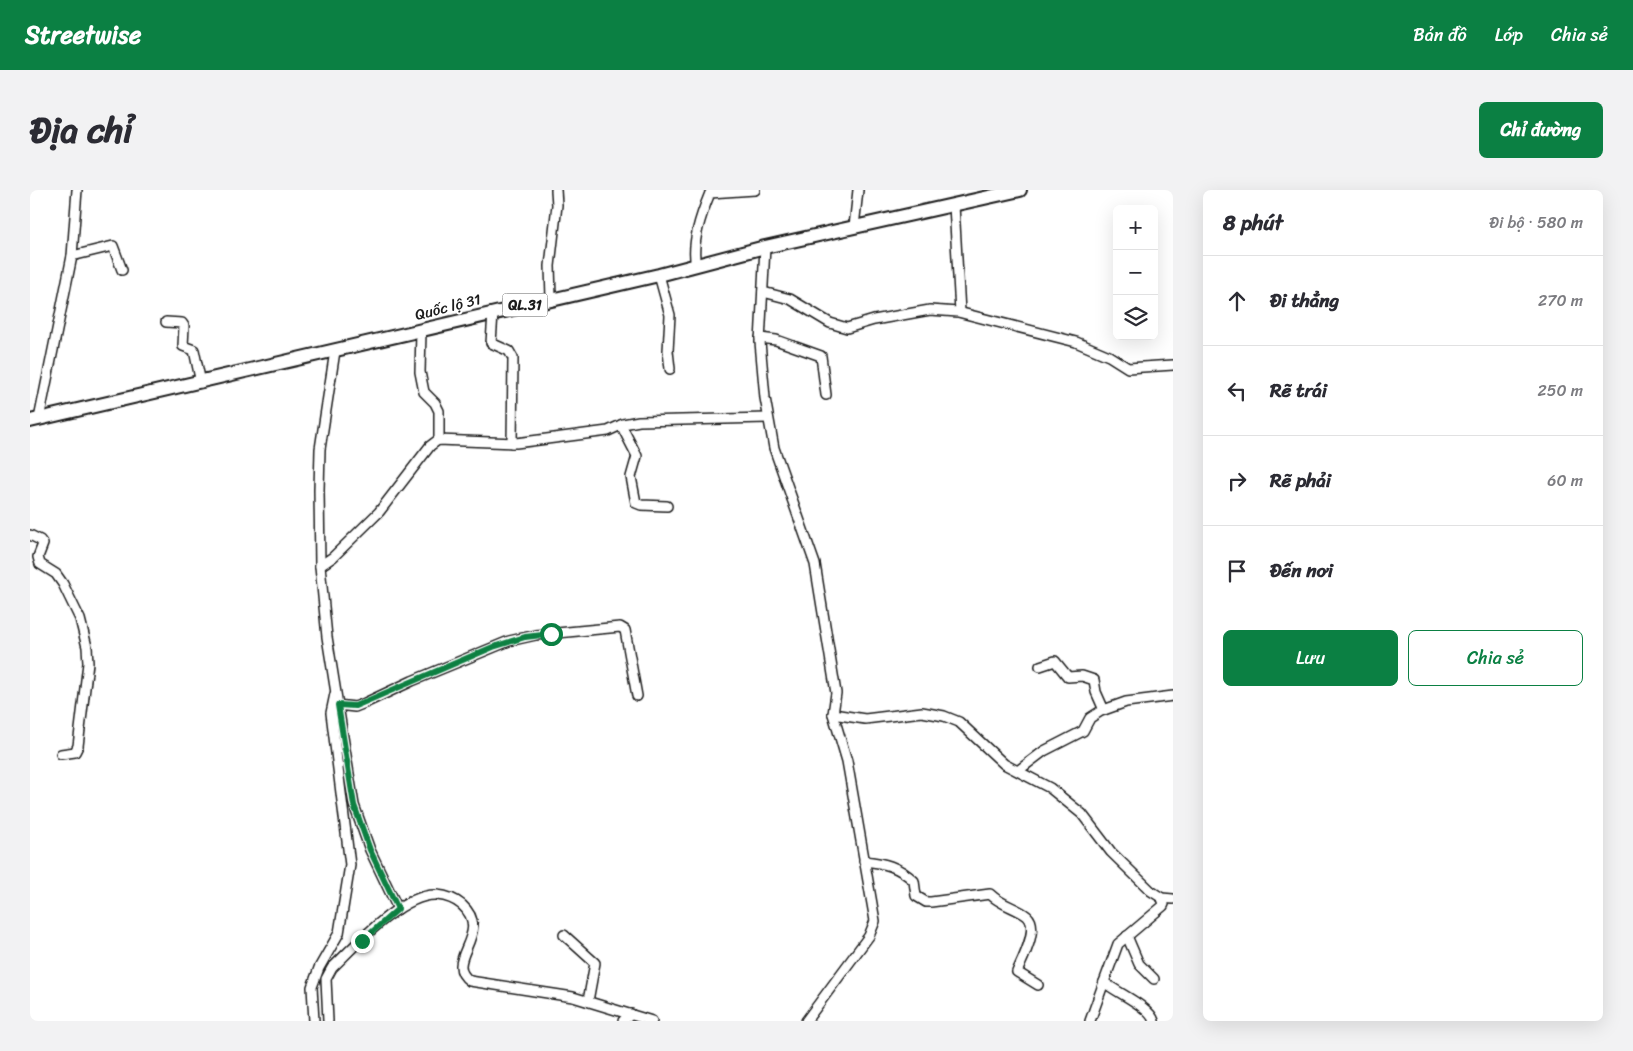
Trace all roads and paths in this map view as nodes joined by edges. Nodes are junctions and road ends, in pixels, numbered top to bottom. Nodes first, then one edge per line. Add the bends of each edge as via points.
1 (77, 190) edge
2 (556, 190) edge
3 (756, 190) edge
4 (858, 190) edge
5 (1020, 190) edge
6 (954, 205) junction
7 (854, 227) junction
8 (765, 248) junction
9 (72, 256) junction
10 (696, 266) junction
11 (122, 270) dead end
12 (659, 275) junction
13 (763, 292) junction
14 (551, 298) junction
15 (960, 312) junction
16 (493, 313) junction
17 (166, 322) dead end
18 (421, 331) junction
19 (760, 338) junction
20 (335, 351) junction
21 (1173, 365) edge
22 (670, 369) dead end
23 (201, 383) junction
24 (826, 395) dead end
25 (768, 418) junction
26 (34, 420) edge
27 (621, 424) junction
28 (439, 440) junction
29 (512, 443) junction
30 (667, 506) dead end
31 (30, 535) edge
32 (320, 566) junction
33 (1040, 666) dead end
34 (335, 694) junction
35 (637, 696) dead end
36 (1173, 696) edge
37 (338, 705) junction
38 (1104, 710) junction
39 (833, 714) junction
40 (61, 754) dead end
41 (1020, 770) junction
42 (864, 861) junction
43 (1162, 898) junction
44 (1173, 899) edge
45 (398, 909) junction
46 (564, 935) dead end
47 (1127, 936) junction
48 (1154, 979) dead end
49 (1104, 982) junction
50 (1038, 985) dead end
51 (588, 1001) junction
52 (631, 1014) junction
53 (314, 1021) edge
54 (328, 1021) edge
55 (623, 1021) edge
56 (652, 1021) edge
57 (806, 1021) edge
58 (1090, 1021) edge
59 (1154, 1021) edge

1 - 9 street
2 - 14 street
3 - 10 street via 710,194 696,238
4 - 7 street
5 - 6 highway, Quốc lộ 31 / QL.31
6 - 7 highway, Quốc lộ 31 / QL.31
6 - 15 street
7 - 8 highway, Quốc lộ 31 / QL.31
8 - 10 highway, Quốc lộ 31 / QL.31
8 - 13 street
9 - 11 street via 113,246
9 - 26 street
10 - 12 highway, Quốc lộ 31 / QL.31
12 - 14 highway, Quốc lộ 31 / QL.31
12 - 22 street via 670,315
13 - 15 street via 790,299 830,323 847,328 930,310
13 - 19 street
14 - 16 highway, Quốc lộ 31 / QL.31
15 - 21 street via 1076,342 1128,368
16 - 18 highway, Quốc lộ 31 / QL.31
16 - 29 street via 491,343 509,351 513,358
17 - 23 street via 184,326 183,346 194,350
18 - 20 highway, Quốc lộ 31 / QL.31
18 - 28 street via 420,372 424,392 439,411
19 - 24 street via 821,356
19 - 25 street
20 - 23 highway, Quốc lộ 31 / QL.31
20 - 32 street via 320,449
23 - 26 highway, Quốc lộ 31 / QL.31
25 - 27 street via 674,419
25 - 39 street via 774,448 815,564 836,694
27 - 29 street via 608,431
27 - 30 street via 637,456 631,477 636,503
28 - 29 street
28 - 32 street via 430,446 379,512
31 - 40 street via 43,544 38,557 40,564 56,574 64,584 80,619 87,647 78,746 75,752
32 - 34 street
33 - 38 street via 1054,661 1068,676 1094,680
34 - 37 street
34 - 53 street via 331,713 350,868 339,934 312,987
35 - 37 street via 625,630 620,627 525,637 427,674 365,703
36 - 38 street via 1126,702
37 - 45 street via 354,805 370,850
38 - 41 street via 1091,717 1083,731 1044,750
39 - 41 street via 860,718 912,712 944,716 959,722 1000,760
39 - 42 street via 847,761
41 - 43 street via 1050,788 1082,814 1112,852
42 - 50 street via 897,868 914,881 916,896 926,902 990,894 1000,904 1027,917 1031,925 1030,941 1017,972
42 - 57 street via 875,921 873,927
43 - 44 street
43 - 47 street via 1164,904
45 - 51 street via 421,898 437,895 451,898 467,910 474,930 463,953 462,964 463,974 470,981
45 - 54 street via 328,974
46 - 51 street via 595,963
47 - 48 street via 1139,964
47 - 49 street via 1115,949
49 - 58 street
49 - 59 street via 1142,1007
51 - 52 street
52 - 55 street
52 - 56 street

